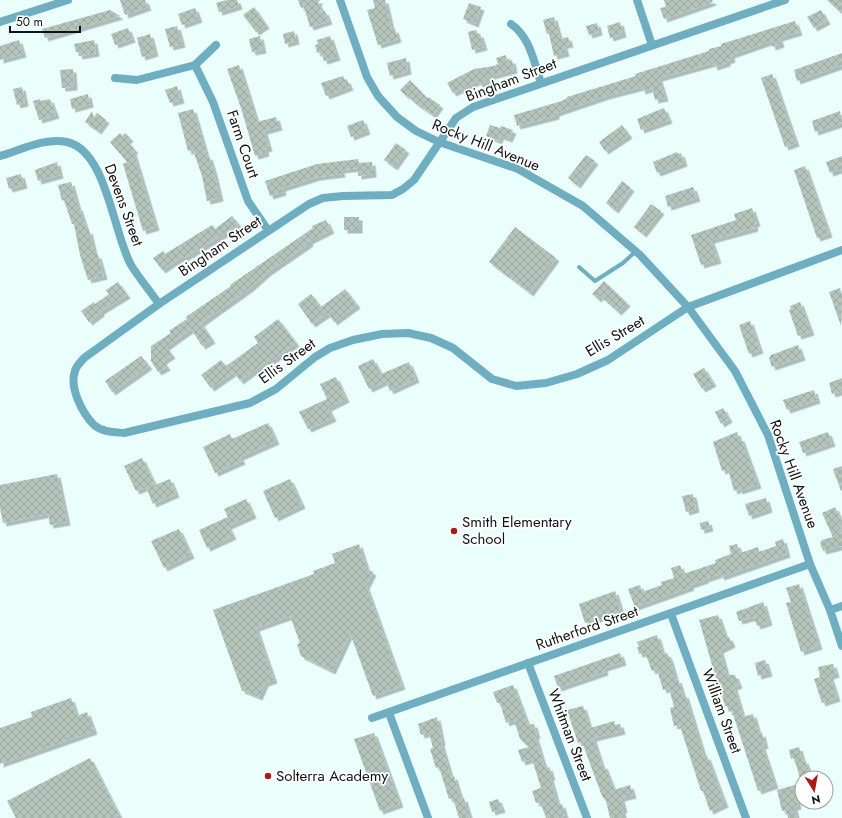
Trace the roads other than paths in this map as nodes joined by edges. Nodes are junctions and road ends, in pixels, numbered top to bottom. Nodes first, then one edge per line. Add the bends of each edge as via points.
1 (68, 0) edge
2 (340, 0) edge
3 (637, 0) edge
4 (780, 1) edge
5 (0, 22) edge
6 (511, 24) dead end
7 (216, 45) dead end
8 (652, 45) junction
9 (195, 65) junction
10 (115, 78) dead end
11 (541, 83) junction
12 (439, 142) junction
13 (0, 156) edge
14 (268, 230) junction
15 (842, 250) edge
16 (635, 252) junction
17 (579, 268) dead end
18 (159, 304) junction
19 (688, 307) junction
20 (72, 381) joint
21 (810, 564) junction
22 (842, 606) edge
23 (830, 610) junction
24 (671, 614) junction
25 (842, 646) edge
26 (528, 663) junction
27 (390, 713) junction
28 (372, 718) dead end
29 (428, 818) edge
30 (587, 818) edge
31 (746, 818) edge

1 - 5 street
2 - 12 street, Rocky Hill Avenue via 364,70 378,96 397,117 416,131
3 - 8 street
4 - 8 street, Bingham Street
6 - 11 street via 520,30 526,41
7 - 9 street
8 - 11 street, Bingham Street
9 - 10 street via 137,80
9 - 14 street, Farm Court via 213,102 248,201
11 - 12 street, Bingham Street via 473,107 456,118
12 - 14 street, Bingham Street via 414,180 403,189 392,194 323,198
12 - 16 street, Rocky Hill Avenue via 518,169 583,206
13 - 18 street, Devens Street via 52,140 68,142 81,148 99,173 122,246 131,264
14 - 18 street, Bingham Street
15 - 19 street, Ellis Street
16 - 17 lane via 623,264 595,281
16 - 19 street, Rocky Hill Avenue
18 - 20 street, Bingham Street via 84,358 75,369
19 - 20 street, Ellis Street via 608,360 578,374 546,383 516,386 492,379 453,348 431,338 408,334 382,334 330,348 276,389 250,403 124,432 110,432 95,425 83,411
19 - 21 street, Rocky Hill Avenue via 735,371 768,435
21 - 23 street, Rocky Hill Avenue
21 - 24 street, Rutherford Street
22 - 23 street
23 - 25 street, Rocky Hill Avenue
24 - 26 street, Rutherford Street
24 - 31 street, William Street
26 - 27 street, Rutherford Street
26 - 30 street, Whitman Street
27 - 28 street, Rutherford Street
27 - 29 street

